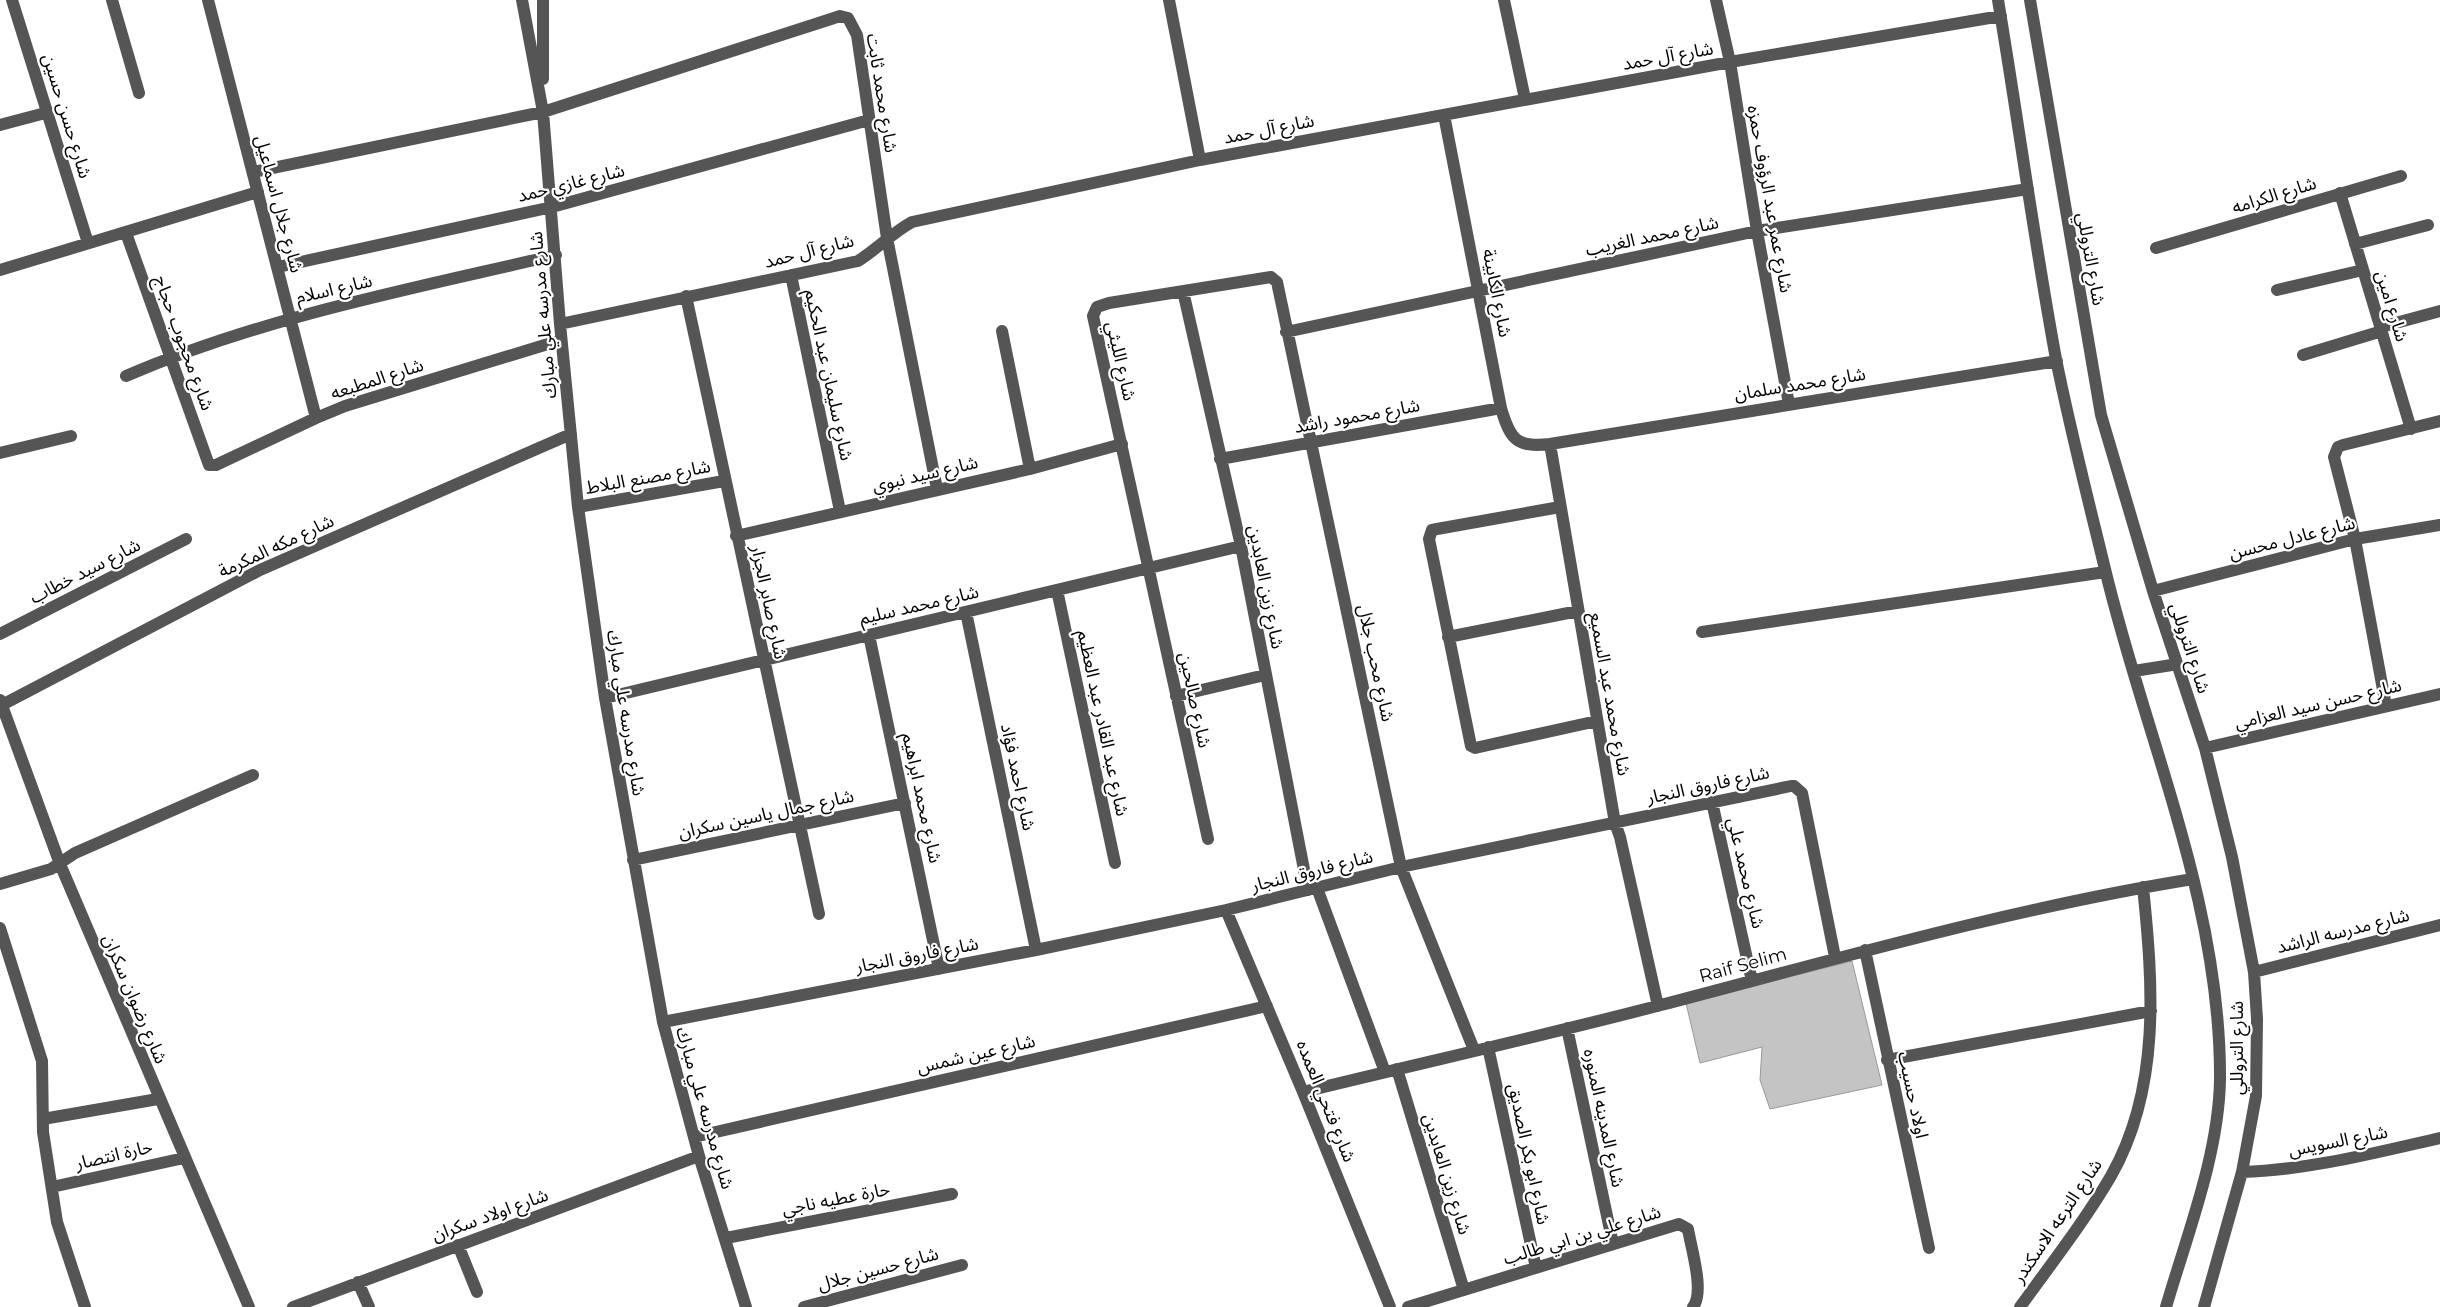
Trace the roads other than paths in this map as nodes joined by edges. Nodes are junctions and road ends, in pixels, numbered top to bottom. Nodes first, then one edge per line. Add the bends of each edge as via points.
1 (12, 0) edge
2 (112, 0) edge
3 (208, 0) edge
4 (522, 0) edge
5 (543, 0) edge
6 (1169, 0) edge
7 (1504, 0) edge
8 (1716, 0) edge
9 (1998, 0) edge
10 (2030, 0) edge
11 (2001, 16) junction
12 (1730, 62) junction
13 (139, 93) dead end
14 (1525, 100) junction
15 (49, 112) junction
16 (543, 112) junction
17 (1444, 115) junction
18 (869, 120) junction
19 (0, 125) edge
20 (1200, 160) junction
21 (253, 172) junction
22 (2401, 176) dead end
23 (2028, 189) junction
24 (258, 192) junction
25 (2340, 193) junction
26 (552, 207) junction
27 (2428, 225) dead end
28 (1757, 231) junction
29 (126, 232) junction
30 (887, 238) junction
31 (88, 243) junction
32 (2356, 244) junction
33 (2156, 248) dead end
34 (556, 255) junction
35 (278, 267) junction
36 (0, 270) edge
37 (2363, 270) junction
38 (790, 275) junction
39 (1271, 277) joint
40 (2277, 290) dead end
41 (1183, 291) junction
42 (1479, 292) junction
43 (686, 296) junction
44 (2440, 311) edge
45 (291, 318) junction
46 (560, 324) junction
47 (2381, 329) junction
48 (1002, 331) dead end
49 (1286, 332) junction
50 (561, 340) junction
51 (2303, 355) dead end
52 (170, 357) junction
53 (2057, 361) junction
54 (126, 376) dead end
55 (1790, 404) junction
56 (1501, 408) junction
57 (316, 418) junction
58 (2440, 421) edge
59 (2411, 429) junction
60 (571, 434) junction
61 (71, 436) dead end
62 (1312, 442) junction
63 (1122, 444) junction
64 (1550, 444) junction
65 (0, 453) edge
66 (1220, 459) junction
67 (209, 465) joint
68 (1030, 468) junction
69 (724, 481) junction
70 (937, 490) junction
71 (578, 507) junction
72 (1560, 507) junction
73 (840, 511) junction
74 (2440, 525) edge
75 (736, 536) junction
76 (186, 539) dead end
77 (2355, 540) junction
78 (1241, 546) junction
79 (1150, 567) junction
80 (2106, 572) junction
81 (1057, 590) junction
82 (2153, 591) junction
83 (1578, 611) junction
84 (966, 612) junction
85 (1702, 632) dead end
86 (0, 634) edge
87 (870, 635) junction
88 (1448, 637) junction
89 (763, 660) junction
90 (2178, 664) junction
91 (2134, 671) junction
92 (1265, 675) junction
93 (2440, 694) edge
94 (1176, 696) junction
95 (605, 698) junction
96 (1, 704) edge
97 (2386, 706) junction
98 (1597, 721) junction
99 (2205, 748) junction
100 (253, 775) dead end
101 (1712, 802) junction
102 (905, 803) junction
103 (1615, 823) junction
104 (801, 824) junction
105 (1208, 839) dead end
106 (633, 860) junction
107 (1115, 863) dead end
108 (60, 864) junction
109 (1401, 867) junction
110 (2193, 878) junction
111 (0, 884) edge
112 (2143, 887) junction
113 (1313, 889) junction
114 (1226, 910) junction
115 (819, 914) dead end
116 (2440, 925) edge
117 (0, 928) edge
118 (1036, 950) junction
119 (1865, 950) junction
120 (1835, 958) junction
121 (939, 969) junction
122 (2254, 972) junction
123 (1752, 981) junction
124 (1267, 1006) junction
125 (1658, 1006) junction
126 (2151, 1011) junction
127 (663, 1022) junction
128 (1567, 1028) junction
129 (1488, 1047) junction
130 (1474, 1050) junction
131 (1887, 1060) junction
132 (1398, 1069) junction
133 (1385, 1072) junction
134 (1303, 1092) junction
135 (158, 1099) junction
136 (43, 1119) junction
137 (694, 1136) junction
138 (2440, 1138) edge
139 (698, 1156) junction
140 (184, 1158) junction
141 (2242, 1172) junction
142 (52, 1187) junction
143 (952, 1194) dead end
144 (726, 1238) junction
145 (1613, 1244) junction
146 (458, 1245) junction
147 (1929, 1248) dead end
148 (962, 1265) dead end
149 (1536, 1268) junction
150 (358, 1282) junction
151 (1464, 1290) junction
152 (477, 1292) dead end
153 (313, 1303) edge
154 (85, 1307) edge
155 (249, 1307) edge
156 (293, 1307) edge
157 (369, 1307) edge
158 (746, 1307) edge
159 (804, 1307) edge
160 (1390, 1307) edge
161 (1408, 1307) edge
162 (1693, 1307) edge
163 (2020, 1307) edge
164 (2166, 1307) edge
165 (2204, 1307) edge

1 - 15 street, شارع حسن حسين
2 - 13 street
3 - 21 street, شارع جلال اسماعيل
4 - 16 street, شارع مدرسه علي مبارك
5 - 16 street, شارع مدرسه علي مبارك
6 - 20 street
7 - 14 street
8 - 12 street, شارع عمر عبد الرؤوف حمزه
9 - 11 street, شارع التروللي
10 - 82 street, شارع التروللي via 2101,415
11 - 12 street, شارع آل حمد
11 - 23 street, شارع التروللي
12 - 14 street, شارع آل حمد
12 - 28 street, شارع عمر عبد الرؤوف حمزه
14 - 17 street, شارع آل حمد
15 - 19 street
15 - 31 street, شارع حسن حسين
16 - 18 street, شارع محمد ثابت via 840,16 852,22 857,35
16 - 21 street, شارع محمد ثابت
16 - 26 street, شارع مدرسه علي مبارك
17 - 20 street, شارع آل حمد
17 - 42 street, شارع الكابينة
18 - 26 street, شارع غازي حمد
18 - 30 street, شارع محمد ثابت
20 - 30 street, شارع آل حمد via 912,222
21 - 24 street, شارع جلال اسماعيل
22 - 25 street, شارع الكرامه
23 - 28 street, شارع محمد الغريب
23 - 53 street, شارع التروللي
24 - 29 street
24 - 35 street, شارع جلال اسماعيل
25 - 32 street, شارع امين
25 - 33 street, شارع الكرامه
26 - 34 street, شارع مدرسه علي مبارك
26 - 35 street, شارع غازي حمد
27 - 32 street
28 - 42 street, شارع محمد الغريب
28 - 55 street, شارع عمر عبد الرؤوف حمزه
29 - 31 street
29 - 52 street, شارع محجوب حجاج
30 - 38 street, شارع آل حمد via 858,261
30 - 70 street, شارع محمد ثابت
31 - 36 street
32 - 37 street, شارع امين
34 - 45 street, شارع اسلام
34 - 46 street, شارع مدرسه علي مبارك
35 - 45 street, شارع جلال اسماعيل
37 - 40 street
37 - 47 street, شارع امين
38 - 43 street, شارع آل حمد
38 - 73 street, شارع سليمان عبد الحكيم
39 - 41 street, شارع الليثي
39 - 49 street, شارع محب جلال via 1277,282
41 - 63 street, شارع الليثي via 1109,303 1094,311
41 - 66 street, شارع زين العابدين
42 - 49 street, شارع محمد الغريب
42 - 56 street, شارع الكابينة
43 - 46 street, شارع آل حمد
43 - 69 street, شارع صابر الجزار
44 - 47 street
45 - 52 street, شارع اسلام
45 - 57 street, شارع جلال اسماعيل
46 - 50 street, شارع مدرسه علي مبارك
47 - 51 street
47 - 59 street, شارع امين
48 - 68 street
49 - 62 street, شارع محب جلال
50 - 57 street, شارع المطبعه via 345,406
50 - 60 street, شارع مدرسه علي مبارك
52 - 54 street, شارع اسلام
52 - 67 street, شارع محجوب حجاج
53 - 55 street, شارع محمد سلمان
53 - 80 street, شارع التروللي
55 - 64 street, شارع محمد سلمان
56 - 62 street, شارع محمود راشد
56 - 64 street, شارع الكابينة via 1512,437 1521,444
57 - 67 street, شارع المطبعه
58 - 59 street
59 - 77 street via 2343,445 2335,452
60 - 71 street, شارع مدرسه علي مبارك
60 - 96 street, شارع مكه المكرمة via 260,570
61 - 65 street
62 - 66 street, شارع محمود راشد
62 - 109 street, شارع محب جلال
63 - 68 street, شارع سيد نبوي
63 - 79 street, شارع الليثي
64 - 72 street, شارع محمد عبد السميع
66 - 78 street, شارع زين العابدين
68 - 70 street, شارع سيد نبوي
69 - 71 street, شارع مصنع البلاط
69 - 75 street, شارع صابر الجزار
70 - 73 street, شارع سيد نبوي
71 - 95 street, شارع مدرسه علي مبارك
72 - 83 street, شارع محمد عبد السميع
72 - 88 street via 1432,530 1429,539
73 - 75 street, شارع سيد نبوي
74 - 77 street, شارع عادل محسن
75 - 89 street, شارع صابر الجزار
76 - 86 street, شارع سيد خطاب
77 - 82 street, شارع عادل محسن
77 - 97 street
78 - 79 street, شارع محمد سليم
78 - 92 street, شارع زين العابدين
79 - 81 street, شارع محمد سليم
79 - 94 street, شارع صالحين
80 - 85 street
80 - 91 street, شارع التروللي
81 - 84 street, شارع محمد سليم
81 - 107 street, شارع عبد القادر عبد العظيم
82 - 90 street, شارع التروللي
83 - 88 street
83 - 98 street, شارع محمد عبد السميع
84 - 87 street, شارع محمد سليم
84 - 118 street, شارع احمد فؤاد
87 - 89 street, شارع محمد سليم
87 - 102 street, شارع محمد ابراهيم
88 - 98 street via 1470,746 1475,748
89 - 95 street, شارع محمد سليم
89 - 104 street, شارع صابر الجزار
90 - 91 street
90 - 99 street, شارع التروللي
91 - 110 street, شارع التروللي
92 - 94 street
92 - 113 street, شارع زين العابدين
93 - 97 street, شارع حسن سيد العزامي
94 - 105 street, شارع صالحين
95 - 106 street, شارع مدرسه علي مبارك
96 - 108 street, شارع رضوان سكران
97 - 99 street, شارع حسن سيد العزامي
98 - 103 street, شارع محمد عبد السميع
99 - 122 street, شارع التروللي via 2232,857
100 - 108 street via 75,853
101 - 103 street, شارع فاروق النجار
101 - 120 street, شارع فاروق النجار via 1786,786 1794,786 1802,794
101 - 123 street, شارع محمد علي
102 - 104 street, شارع جمال ياسين سكران
102 - 121 street, شارع محمد ابراهيم
103 - 109 street, شارع فاروق النجار
103 - 125 street, شارع محمد عبد السميع
104 - 106 street, شارع جمال ياسين سكران
104 - 115 street, شارع صابر الجزار
106 - 127 street, شارع مدرسه علي مبارك
108 - 111 street
108 - 135 street, شارع رضوان سكران
109 - 113 street, شارع فاروق النجار
109 - 130 street, شارع محب جلال
110 - 112 street, Raif Selim
110 - 164 street, شارع التروللي via 2208,941 2220,1082 2212,1150
112 - 119 street, Raif Selim
112 - 126 street, شارع الترعه الاسكندر
113 - 114 street, شارع فاروق النجار
113 - 133 street, شارع زين العابدين
114 - 118 street, شارع فاروق النجار
114 - 124 street, شارع فتحي العمده
116 - 122 street, شارع مدرسه الراشد
117 - 136 street via 42,1061
118 - 121 street, شارع فاروق النجار
119 - 120 street, Raif Selim
119 - 131 street, اولاد حسيب
120 - 123 street, Raif Selim
121 - 127 street, شارع فاروق النجار
122 - 141 street, شارع التروللي via 2256,1096
123 - 125 street, Raif Selim
124 - 134 street, شارع فتحي العمده
124 - 137 street, شارع عين شمس
125 - 128 street, Raif Selim
126 - 131 street
126 - 163 street, شارع الترعه الاسكندر via 2142,1095 2129,1136 2112,1174
127 - 137 street, شارع مدرسه علي مبارك
128 - 129 street, Raif Selim
128 - 145 street, شارع المدينه المنوره
129 - 130 street, Raif Selim
129 - 149 street, شارع ابو بكر الصديق
130 - 132 street, Raif Selim
131 - 147 street, اولاد حسيب
132 - 133 street, Raif Selim
132 - 151 street, شارع زين العابدين
133 - 134 street, Raif Selim
134 - 160 street, شارع فتحي العمده
135 - 136 street
135 - 140 street, شارع رضوان سكران
136 - 142 street
137 - 139 street, شارع مدرسه علي مبارك
138 - 141 street, شارع السويس via 2331,1163
139 - 144 street, شارع مدرسه علي مبارك
139 - 146 street, شارع اولاد سكران
140 - 142 street, حارة انتصار
140 - 155 street, شارع رضوان سكران
141 - 165 street, شارع التروللي
142 - 154 street via 57,1222
143 - 144 street, حارة عطيه ناجي
144 - 158 street, شارع مدرسه علي مبارك
145 - 149 street, شارع علي بن ابي طالب
145 - 162 street, شارع علي بن ابي طالب via 1674,1225 1686,1226 1699,1290 1698,1301
146 - 150 street, شارع اولاد سكران
146 - 152 street
148 - 159 street, شارع حسين جلال
149 - 151 street, شارع علي بن ابي طالب
150 - 153 street, شارع اولاد سكران
150 - 157 street
151 - 161 street, شارع علي بن ابي طالب
153 - 156 street, شارع اولاد سكران

